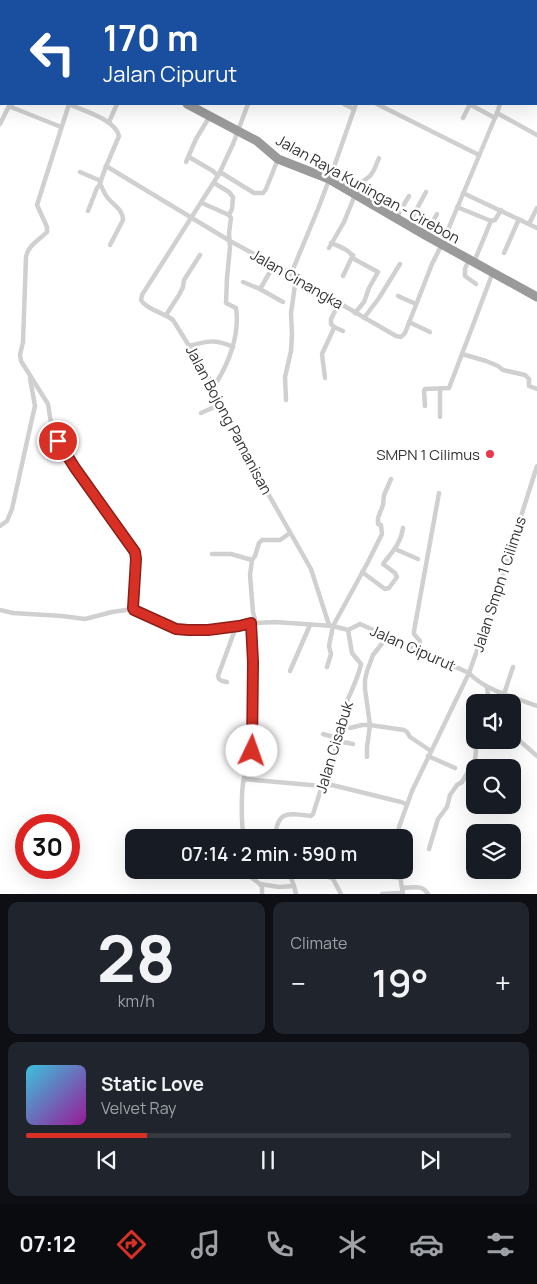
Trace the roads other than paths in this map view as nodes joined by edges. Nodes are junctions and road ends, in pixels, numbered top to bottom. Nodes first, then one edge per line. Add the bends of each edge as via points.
1 (6, 105) edge
2 (8, 105) edge
3 (69, 105) edge
4 (71, 105) edge
5 (117, 105) edge
6 (189, 105) edge
7 (248, 105) edge
8 (380, 105) edge
9 (500, 105) edge
10 (355, 106) edge
11 (496, 115) junction
12 (210, 116) junction
13 (463, 118) dead end
14 (109, 122) junction
15 (0, 124) edge
16 (61, 128) junction
17 (238, 131) junction
18 (537, 135) edge
19 (479, 155) junction
20 (378, 158) dead end
21 (278, 159) junction
22 (106, 166) junction
23 (80, 172) dead end
24 (219, 174) junction
25 (329, 180) junction
26 (100, 183) junction
27 (214, 183) junction
28 (426, 192) dead end
29 (462, 193) junction
30 (355, 195) junction
31 (409, 196) dead end
32 (202, 203) junction
33 (457, 207) junction
34 (501, 210) junction
35 (536, 210) edge
36 (88, 211) dead end
37 (437, 214) dead end
38 (229, 215) junction
39 (192, 217) junction
40 (396, 218) junction
41 (519, 219) junction
42 (492, 221) junction
43 (530, 224) junction
44 (408, 225) junction
45 (537, 228) edge
46 (425, 235) junction
47 (230, 241) junction
48 (442, 244) junction
49 (110, 245) dead end
50 (504, 253) dead end
51 (200, 255) dead end
52 (353, 255) junction
53 (472, 261) junction
54 (400, 264) dead end
55 (274, 265) junction
56 (493, 272) junction
57 (291, 274) junction
58 (342, 276) dead end
59 (296, 278) junction
60 (242, 282) dead end
61 (476, 284) dead end
62 (260, 289) junction
63 (398, 296) dead end
64 (537, 297) edge
65 (283, 302) dead end
66 (339, 303) junction
67 (416, 304) junction
68 (355, 313) junction
69 (166, 315) junction
70 (364, 318) junction
71 (409, 322) junction
72 (334, 327) junction
73 (343, 330) dead end
74 (430, 332) dead end
75 (189, 346) junction
76 (233, 347) junction
77 (462, 354) junction
78 (325, 378) dead end
79 (31, 380) junction
80 (214, 386) junction
81 (440, 389) junction
82 (537, 389) edge
83 (286, 400) dead end
84 (221, 404) junction
85 (425, 406) dead end
86 (201, 413) dead end
87 (440, 417) dead end
88 (537, 466) edge
89 (392, 479) dead end
90 (439, 493) dead end
91 (0, 526) edge
92 (403, 528) dead end
93 (290, 533) junction
94 (395, 549) junction
95 (212, 554) dead end
96 (418, 559) dead end
97 (252, 560) junction
98 (362, 572) junction
99 (133, 608) junction
100 (0, 610) edge
101 (254, 623) junction
102 (310, 624) junction
103 (331, 625) junction
104 (236, 627) junction
105 (348, 630) junction
106 (391, 637) junction
107 (418, 649) junction
108 (327, 667) dead end
109 (513, 667) dead end
110 (290, 671) dead end
111 (469, 673) junction
112 (227, 682) dead end
113 (487, 687) junction
114 (488, 694) edge
115 (504, 694) joint
116 (521, 700) edge
117 (537, 706) edge
118 (370, 725) junction
119 (350, 728) dead end
120 (323, 734) dead end
121 (337, 739) junction
122 (521, 742) edge
123 (353, 744) dead end
124 (431, 751) junction
125 (428, 756) junction
126 (537, 756) edge
127 (367, 758) dead end
128 (455, 768) dead end
129 (466, 777) edge
130 (244, 779) junction
131 (322, 786) junction
132 (406, 804) junction
133 (243, 829) edge
134 (276, 829) edge
135 (398, 829) edge
136 (429, 849) dead end
137 (253, 879) edge
138 (292, 879) edge
139 (333, 879) edge
140 (260, 884) junction
141 (294, 886) junction
142 (402, 891) edge
143 (262, 894) edge
144 (296, 894) edge
145 (341, 894) edge
146 (382, 894) edge
147 (428, 894) edge

1 - 15 street
2 - 16 street
3 - 16 street
4 - 14 street
5 - 14 street
6 - 12 highway, Jalan Raya Kuningan - Cirebon
7 - 17 street, Jalan Bojong Pamanisan
8 - 19 street
9 - 11 street, Jalan Cinangka
10 - 25 street
11 - 13 street via 471,105
11 - 18 street
11 - 19 street, Jalan Cinangka
12 - 17 highway, Jalan Raya Kuningan - Cirebon
12 - 24 street via 187,159
14 - 22 street via 119,136
16 - 79 street via 37,205 47,230 27,251 25,266 20,355
17 - 21 highway, Jalan Raya Kuningan - Cirebon
17 - 24 street, Jalan Bojong Pamanisan
19 - 29 street, Jalan Cinangka
20 - 30 street via 374,170
21 - 24 street via 263,194 254,193
21 - 25 highway, Jalan Raya Kuningan - Cirebon
22 - 26 street
22 - 39 street, Jalan Cinangka
23 - 26 street
24 - 27 street, Jalan Bojong Pamanisan
25 - 30 highway, Jalan Raya Kuningan - Cirebon
25 - 57 street
26 - 36 street
26 - 49 street via 123,217
27 - 32 street, Jalan Bojong Pamanisan
27 - 38 street via 233,197
28 - 44 street
29 - 33 street, Jalan Cinangka
29 - 34 street
30 - 40 highway, Jalan Raya Kuningan - Cirebon
30 - 52 street via 330,245
31 - 40 street
32 - 38 street
32 - 39 street, Jalan Bojong Pamanisan
33 - 42 street
33 - 48 street, Jalan Cinangka
34 - 41 street
34 - 42 street
35 - 43 street
37 - 46 street
38 - 47 street
39 - 47 street, Jalan Cinangka
39 - 69 street, Jalan Bojong Pamanisan via 141,298 143,304
40 - 44 highway, Jalan Raya Kuningan - Cirebon
41 - 43 street
41 - 50 street
42 - 53 street
43 - 45 street
44 - 46 highway, Jalan Raya Kuningan - Cirebon
46 - 48 highway, Jalan Raya Kuningan - Cirebon
47 - 55 street, Jalan Cinangka
47 - 76 street via 226,303 236,310
48 - 53 highway, Jalan Raya Kuningan - Cirebon
48 - 67 street, Jalan Cinangka
51 - 69 street
52 - 58 street
52 - 68 street via 354,259 378,272
53 - 56 highway, Jalan Raya Kuningan - Cirebon
53 - 61 street via 465,269 465,275
54 - 70 street
55 - 57 street, Jalan Cinangka
55 - 62 street
56 - 64 highway, Jalan Raya Kuningan - Cirebon
56 - 77 street
57 - 59 street, Jalan Cinangka
59 - 66 street, Jalan Cinangka
59 - 83 street via 291,313 291,351 285,377
60 - 62 street
62 - 65 street
63 - 67 street
66 - 68 street, Jalan Cinangka
66 - 72 street via 330,321
67 - 71 street, Jalan Cinangka
68 - 70 street, Jalan Cinangka
69 - 75 street, Jalan Bojong Pamanisan via 173,320
70 - 71 street, Jalan Cinangka via 399,337 403,336
71 - 74 street
72 - 73 street
72 - 78 street via 322,354
75 - 76 street via 208,341
75 - 80 street, Jalan Bojong Pamanisan
76 - 80 street
77 - 81 street via 450,387
77 - 82 street via 525,375 529,379 528,386
79 - 91 street via 35,406 12,509 7,521
79 - 99 street via 48,404 58,441 135,552
80 - 84 street, Jalan Bojong Pamanisan
81 - 85 street via 425,389
81 - 87 street
84 - 86 street
84 - 93 street, Jalan Bojong Pamanisan
88 - 111 street, Jalan Smpn 1 Cilimus
89 - 98 street via 378,518 382,534
90 - 107 street via 414,631 420,641
92 - 94 street via 402,538
93 - 97 street via 280,540 262,540
93 - 103 street, Jalan Bojong Pamanisan via 311,569
94 - 96 street
94 - 98 street via 383,564 397,578 389,588 385,589
95 - 97 street via 231,554
97 - 101 street
98 - 103 street
99 - 100 street via 85,620
99 - 104 street, Jalan Cipurut via 176,629
101 - 102 street, Jalan Cipurut
101 - 104 street, Jalan Cipurut
101 - 130 street via 253,743
102 - 103 street, Jalan Cipurut
102 - 110 street
103 - 105 street, Jalan Cipurut
103 - 108 street via 331,654
104 - 112 street via 218,676
105 - 106 street, Jalan Cipurut via 360,624
105 - 121 street, Jalan Cisabuk via 352,653 362,664 344,708
106 - 107 street, Jalan Cipurut
106 - 118 street via 373,655 367,671 365,689
107 - 111 street, Jalan Cipurut
109 - 115 street
111 - 113 street, Jalan Cipurut
111 - 124 street, Jalan Smpn 1 Cilimus
113 - 114 street
113 - 115 street, Jalan Cipurut
116 - 117 street, Jalan Cipurut
118 - 119 street
118 - 124 street via 404,730
118 - 127 street
120 - 121 street
121 - 123 street
121 - 131 street, Jalan Cisabuk
122 - 126 street
124 - 125 street, Jalan Smpn 1 Cilimus
125 - 128 street
125 - 132 street, Jalan Smpn 1 Cilimus
129 - 136 street via 450,795
130 - 131 street
130 - 133 street
131 - 132 street via 332,785
131 - 134 street, Jalan Cisabuk via 312,815 281,816
132 - 135 street, Jalan Smpn 1 Cilimus
137 - 140 street
138 - 141 street
139 - 145 street
140 - 141 street
140 - 143 street
141 - 144 street
142 - 146 street
142 - 147 street via 422,887

